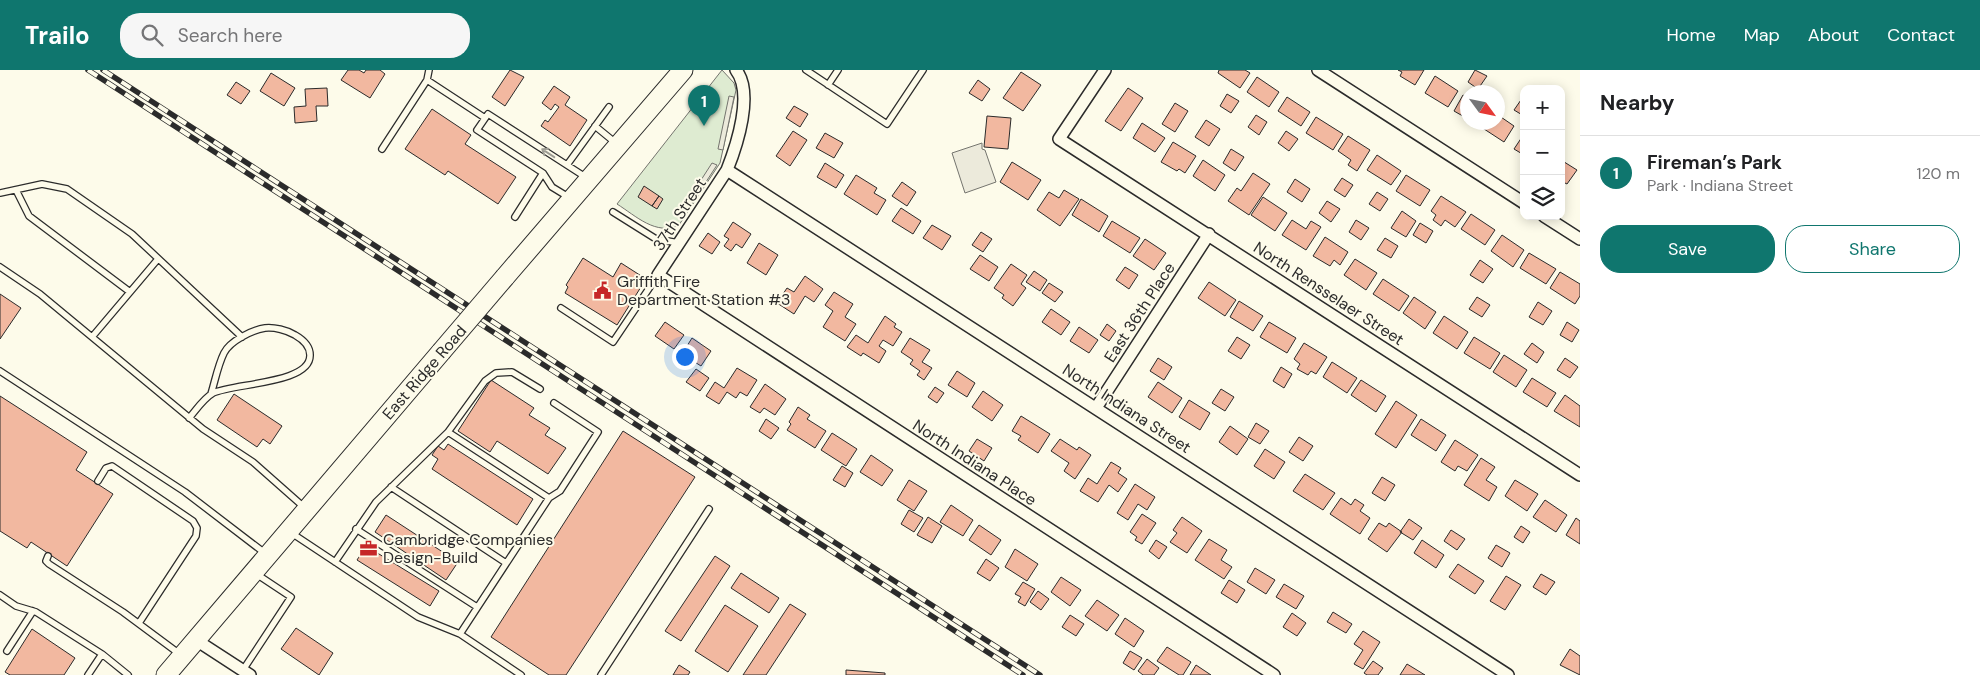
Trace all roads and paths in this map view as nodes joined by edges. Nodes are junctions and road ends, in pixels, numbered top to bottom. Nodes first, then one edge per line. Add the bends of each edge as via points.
1 (429, 70) edge
2 (683, 70) edge
3 (736, 70) edge
4 (806, 70) edge
5 (838, 70) edge
6 (923, 70) edge
7 (1105, 70) edge
8 (1318, 70) edge
9 (427, 80) junction
10 (828, 85) junction
11 (610, 107) dead end
12 (486, 118) junction
13 (595, 126) junction
14 (618, 145) junction
15 (382, 149) dead end
16 (567, 165) junction
17 (727, 170) junction
18 (543, 173) junction
19 (589, 179) junction
20 (16, 190) junction
21 (0, 193) edge
22 (572, 200) junction
23 (1520, 200) edge
24 (613, 212) dead end
25 (515, 217) dead end
26 (1550, 220) edge
27 (1209, 234) junction
28 (1580, 239) edge
29 (679, 243) junction
30 (158, 258) junction
31 (0, 267) edge
32 (658, 275) junction
33 (130, 292) junction
34 (561, 308) dead end
35 (242, 336) junction
36 (92, 337) junction
37 (0, 371) edge
38 (540, 389) dead end
39 (212, 394) junction
40 (554, 403) dead end
41 (1096, 408) junction
42 (189, 418) junction
43 (448, 432) junction
44 (1580, 474) edge
45 (98, 481) dead end
46 (391, 487) junction
47 (549, 498) junction
48 (307, 510) junction
49 (709, 510) dead end
50 (356, 529) junction
51 (288, 531) junction
52 (48, 556) dead end
53 (267, 556) junction
54 (335, 562) junction
55 (506, 563) junction
56 (253, 572) junction
57 (0, 595) edge
58 (477, 607) junction
59 (33, 611) junction
60 (138, 623) junction
61 (460, 634) junction
62 (196, 640) junction
63 (7, 650) dead end
64 (102, 654) junction
65 (182, 656) junction
66 (247, 673) edge
67 (88, 675) edge
68 (128, 675) edge
69 (166, 675) edge
70 (521, 675) edge
71 (600, 675) edge
72 (1274, 675) edge
73 (1508, 675) edge

1 - 9 lane
2 - 14 main road, East Ridge Road
3 - 17 street, 37th Street via 746,94
4 - 10 lane
5 - 10 lane
6 - 10 lane via 887,124
7 - 27 street, North Rensselaer Street via 1060,139
8 - 23 street
9 - 12 lane
9 - 15 lane
11 - 13 lane
16 -> 12 lane via 488,114
12 - 18 lane via 478,130
13 - 14 lane
13 - 16 lane
14 - 19 main road, East Ridge Road
16 - 19 lane
17 - 29 street, 37th Street
17 - 41 street, North Indiana Street
18 - 22 lane via 552,187
18 - 25 lane
19 - 22 main road, East Ridge Road
20 - 21 lane
20 - 30 lane via 42,184 67,189 132,234
20 - 33 lane via 29,216
22 - 48 main road, East Ridge Road, bridge
24 - 29 lane via 656,239
26 - 28 street
27 - 41 street, East 36th Place
27 - 44 street, North Rensselaer Street
29 - 32 street, 37th Street
30 - 33 lane
30 - 35 lane
31 - 36 lane via 40,294
32 - 34 lane via 613,342
32 - 72 street, North Indiana Place
33 - 36 lane
35 - 39 lane via 224,352
35 - 39 lane via 265,328 292,334 308,346 309,362 296,375 236,386
36 - 42 lane
37 - 53 lane via 185,492
38 - 43 lane via 512,372 496,372 485,381
39 - 42 lane
40 - 47 lane via 598,432 560,492
41 - 73 street, North Indiana Street
42 - 48 lane via 253,462
43 - 46 lane
43 - 47 lane
45 - 60 lane via 106,468 112,466 192,521 197,528 196,536
46 - 50 lane
46 - 55 lane
47 - 55 lane
48 - 51 main road, East Ridge Road
49 - 71 lane
50 - 54 lane
50 - 58 lane
51 - 53 main road, East Ridge Road
51 - 54 lane
52 - 60 lane via 47,563
53 - 56 main road, East Ridge Road
54 - 61 lane via 418,617
55 - 58 lane
56 - 62 main road, East Ridge Road
56 - 66 lane via 291,597
57 - 59 lane via 16,606
58 - 61 lane
59 - 63 lane
59 - 64 lane
60 - 65 lane
61 - 70 lane
62 - 65 main road, East Ridge Road
62 - 66 street
64 - 67 lane
64 - 68 lane
65 - 69 main road, East Ridge Road

